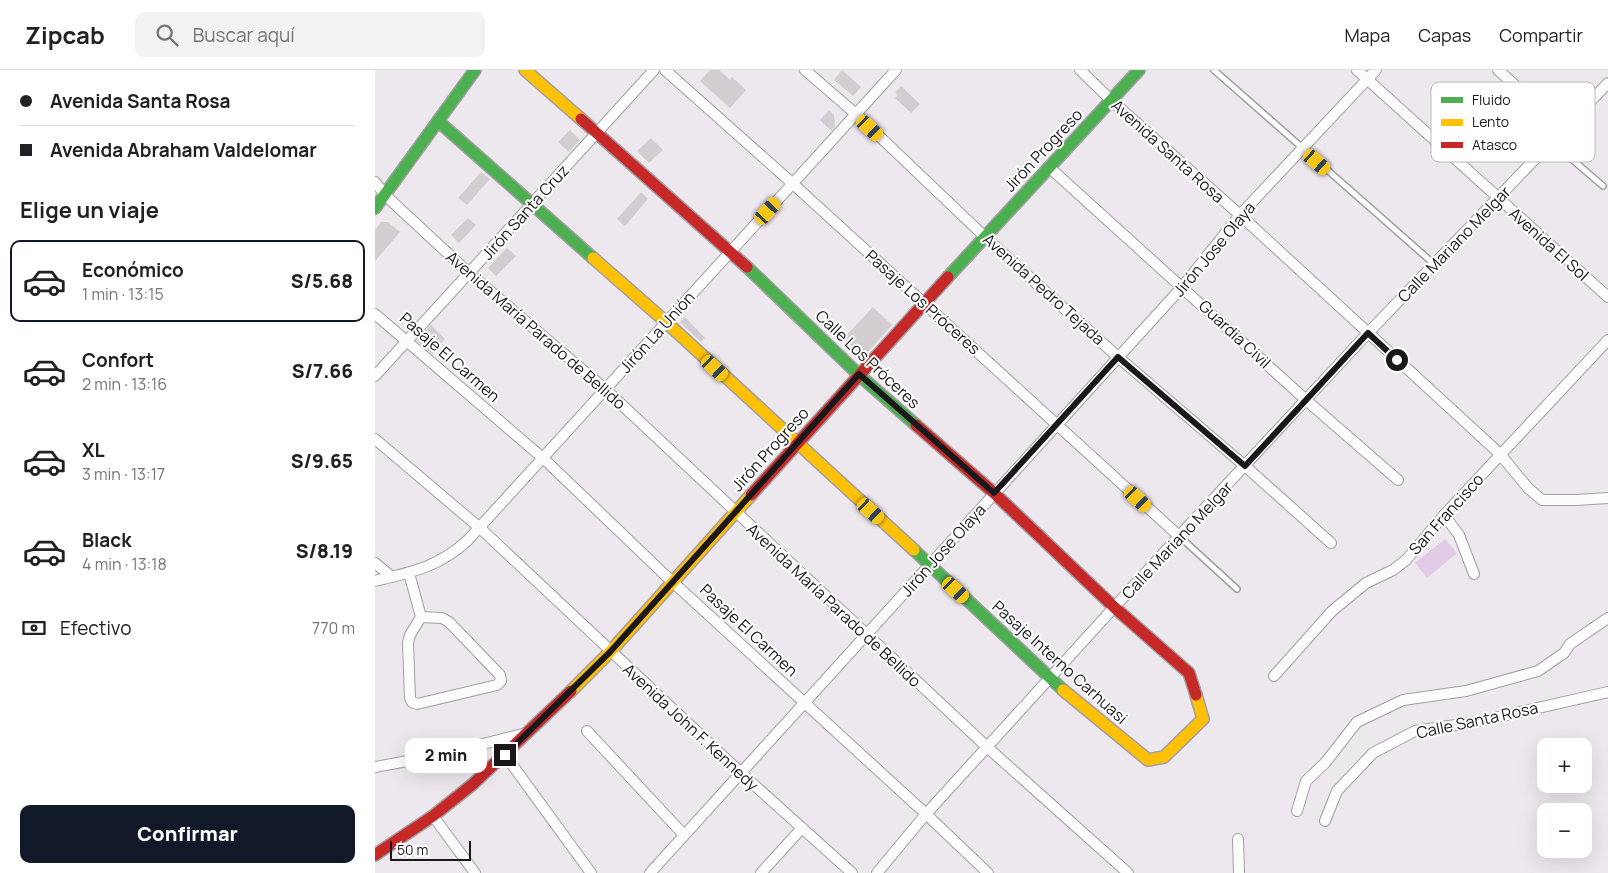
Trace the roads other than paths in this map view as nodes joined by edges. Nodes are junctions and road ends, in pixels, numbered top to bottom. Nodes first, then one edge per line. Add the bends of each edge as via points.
1 (475, 70) edge
2 (525, 70) edge
3 (654, 70) edge
4 (665, 70) edge
5 (805, 70) edge
6 (895, 70) edge
7 (1080, 70) edge
8 (1139, 70) edge
9 (1214, 70) edge
10 (1357, 70) edge
11 (1376, 70) edge
12 (1498, 70) edge
13 (1367, 80) junction
14 (1511, 82) edge
15 (1608, 83) edge
16 (1595, 97) edge
17 (1111, 100) junction
18 (856, 114) junction
19 (438, 121) junction
20 (597, 134) junction
21 (1431, 138) edge
22 (1302, 149) junction
23 (1458, 162) edge
24 (1533, 162) edge
25 (1575, 162) edge
26 (1050, 168) junction
27 (375, 182) edge
28 (793, 183) junction
29 (1603, 186) dead end
30 (380, 193) edge
31 (1498, 198) junction
32 (532, 204) junction
33 (375, 208) edge
34 (1240, 215) junction
35 (985, 237) junction
36 (730, 251) junction
37 (1434, 264) junction
38 (469, 273) junction
39 (1183, 286) junction
40 (1608, 298) edge
41 (924, 304) junction
42 (375, 314) edge
43 (666, 322) junction
44 (1368, 333) junction
45 (1608, 340) edge
46 (406, 342) junction
47 (1118, 357) junction
48 (859, 374) junction
49 (375, 376) edge
50 (605, 389) junction
51 (1306, 400) junction
52 (1057, 424) junction
53 (375, 439) edge
54 (797, 444) junction
55 (1500, 454) junction
56 (544, 459) junction
57 (1245, 466) junction
58 (1398, 480) dead end
59 (994, 493) junction
60 (1608, 498) edge
61 (735, 512) junction
62 (1444, 514) junction
63 (480, 528) junction
64 (1179, 536) junction
65 (1331, 543) dead end
66 (375, 563) edge
67 (929, 564) junction
68 (409, 572) junction
69 (1474, 574) dead end
70 (391, 577) junction
71 (375, 581) edge
72 (673, 582) junction
73 (1237, 588) dead end
74 (1115, 607) junction
75 (421, 617) junction
76 (1608, 618) edge
77 (866, 635) junction
78 (610, 652) junction
79 (1274, 676) dead end
80 (1049, 678) junction
81 (1608, 692) edge
82 (804, 702) junction
83 (587, 731) dead end
84 (527, 732) junction
85 (987, 747) junction
86 (505, 755) junction
87 (1148, 760) joint
88 (375, 767) edge
89 (741, 773) junction
90 (1297, 811) dead end
91 (926, 814) junction
92 (433, 816) junction
93 (1325, 821) dead end
94 (802, 828) junction
95 (684, 835) junction
96 (1239, 839) dead end
97 (375, 855) edge
98 (475, 873) edge
99 (591, 873) edge
100 (649, 873) edge
101 (761, 873) edge
102 (852, 873) edge
103 (877, 873) edge
104 (988, 873) edge
105 (1128, 873) edge
106 (1239, 873) edge

1 - 19 street
2 - 20 street, Calle Los Próceres
3 - 20 street, Jirón Santa Cruz
4 - 28 street, Pasaje Los Próceres
5 - 18 street, Avenida Pedro Tejada
6 - 18 street, Jirón La Unión
7 - 17 street, Avenida Santa Rosa
8 - 17 street, Jirón Progreso
9 - 22 lane
10 - 13 street, Avenida El Sol
11 - 13 street, Jirón Jose Olaya
12 - 14 street
13 - 21 street, Avenida El Sol
13 - 22 street, Jirón Jose Olaya
15 - 16 street, Calle Mariano Melgar
17 - 26 street, Jirón Progreso
17 - 34 street, Avenida Santa Rosa
18 - 28 street, Jirón La Unión
18 - 35 street, Avenida Pedro Tejada
19 - 30 street
19 - 32 street
20 - 32 street, Jirón Santa Cruz
20 - 36 street, Calle Los Próceres
22 - 34 street, Jirón Jose Olaya
22 - 37 lane
23 - 31 street, Avenida El Sol
24 - 31 street, Calle Mariano Melgar
25 - 29 lane
26 - 35 street, Jirón Progreso
26 - 39 street, Guardia Civil
27 - 30 street, Avenida María Parado de Bellido
28 - 36 street, Jirón La Unión
28 - 41 street, Pasaje Los Próceres
30 - 33 street
30 - 38 street, Avenida María Parado de Bellido
31 - 37 street, Calle Mariano Melgar
31 - 40 street, Avenida El Sol
32 - 38 street, Jirón Santa Cruz
32 - 43 street
34 - 39 street, Jirón Jose Olaya
34 - 44 street, Avenida Santa Rosa
35 - 41 street, Jirón Progreso
35 - 47 street, Avenida Pedro Tejada
36 - 43 street, Jirón La Unión
36 - 48 street, Calle Los Próceres
37 - 44 street, Calle Mariano Melgar
38 - 46 street, Jirón Santa Cruz
38 - 50 street, Avenida María Parado de Bellido
39 - 47 street, Jirón Jose Olaya
39 - 51 street, Guardia Civil
41 - 48 street, Jirón Progreso
41 - 52 street, Pasaje Los Próceres
42 - 46 street, Pasaje El Carmen
43 - 50 street, Jirón La Unión
43 - 54 street
44 - 51 street, Calle Mariano Melgar
44 - 55 street, Avenida Santa Rosa
45 - 55 street, San Francisco
46 - 49 street, Jirón Santa Cruz
46 - 56 street, Pasaje El Carmen
47 - 52 street, Jirón Jose Olaya
47 - 57 street, Avenida Pedro Tejada
48 - 54 street, Jirón Progreso
48 - 59 street, Calle Los Próceres
50 - 56 street, Jirón La Unión
50 - 61 street, Avenida María Parado de Bellido
51 - 57 street, Calle Mariano Melgar
51 - 58 street, Guardia Civil
52 - 59 street, Jirón Jose Olaya
52 - 64 street, Pasaje Los Próceres
53 - 63 street, Avenida John F. Kennedy
54 - 61 street, Jirón Progreso
54 - 67 street, Pasaje Interno Carhuasi
55 - 60 street, Avenida Santa Rosa via 1542,500
55 - 62 street, San Francisco
56 - 63 street, Jirón La Unión
56 - 72 street, Pasaje El Carmen
57 - 64 street, Calle Mariano Melgar
57 - 65 street, Avenida Pedro Tejada
59 - 67 street, Jirón Jose Olaya
59 - 74 street, Calle Los Próceres
61 - 72 street, Jirón Progreso
61 - 77 street, Avenida María Parado de Bellido
62 - 69 street via 1459,535
62 - 79 street, San Francisco via 1399,565 1366,583 1332,611
63 - 68 street, Jirón La Unión via 456,552 439,562
63 - 78 street, Avenida John F. Kennedy
64 - 73 lane
64 - 74 street, Calle Mariano Melgar
66 - 70 street
67 - 77 street, Jirón Jose Olaya
67 - 80 street, Pasaje Interno Carhuasi
68 - 70 street, Jirón La Unión
68 - 75 street
70 - 71 street, Jirón La Unión
72 - 78 street, Jirón Progreso
72 - 82 street, Pasaje El Carmen
74 - 80 street, Calle Mariano Melgar
74 - 87 street, Calle Los Próceres via 1189,673 1203,719 1164,757
75 - 75 street via 408,643 412,702 417,704 497,685 500,675 449,622 442,618
76 - 90 street via 1538,671 1466,691 1403,700 1357,722 1325,763 1306,781
77 - 82 street, Jirón Jose Olaya
77 - 85 street, Avenida María Parado de Bellido
78 - 84 street, Jirón Progreso
78 - 89 street, Avenida John F. Kennedy
80 - 85 street, Calle Mariano Melgar
80 - 87 street, Pasaje Interno Carhuasi
81 - 93 street, Calle Santa Rosa via 1475,722 1415,731 1373,754 1337,791
82 - 89 street, Jirón Jose Olaya
82 - 91 street, Pasaje El Carmen
83 - 95 street
84 - 86 street
84 - 88 street, Jirón Progreso
85 - 91 street, Calle Mariano Melgar
85 - 105 street, Avenida María Parado de Bellido
86 - 92 street
86 - 99 street
89 - 94 street, Avenida John F. Kennedy
89 - 95 street, Jirón Jose Olaya
91 - 103 street, Calle Mariano Melgar
91 - 104 street, Pasaje El Carmen
92 - 97 street
92 - 98 street
94 - 101 street
94 - 102 street, Avenida John F. Kennedy
95 - 100 street, Jirón Jose Olaya
96 - 106 street

